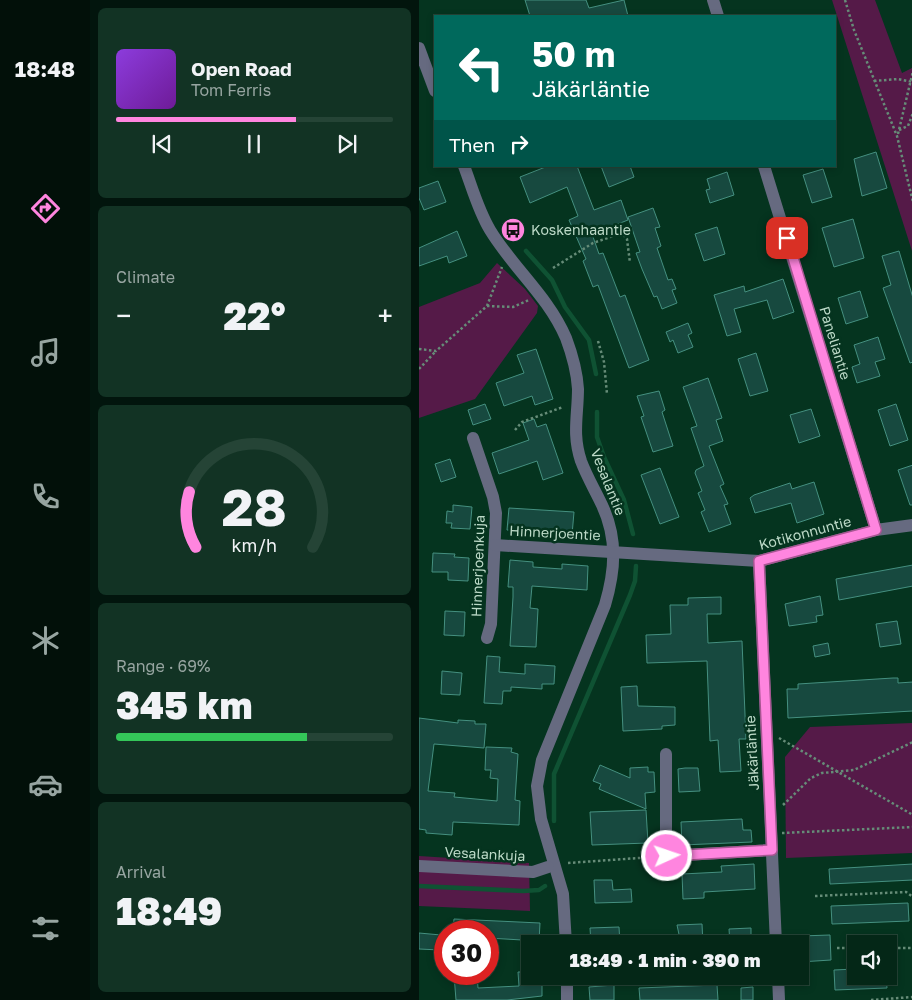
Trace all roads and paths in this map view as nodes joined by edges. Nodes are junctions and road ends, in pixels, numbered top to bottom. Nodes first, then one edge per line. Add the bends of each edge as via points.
1 (713, 0) edge
2 (845, 0) edge
3 (718, 15) edge
4 (419, 48) edge
5 (912, 71) edge
6 (874, 81) junction
7 (911, 81) edge
8 (434, 88) edge
9 (912, 113) edge
10 (899, 130) junction
11 (897, 136) junction
12 (464, 167) edge
13 (764, 167) edge
14 (912, 202) edge
15 (507, 254) junction
16 (630, 263) dead end
17 (553, 268) dead end
18 (541, 294) junction
19 (487, 306) junction
20 (598, 341) dead end
21 (419, 348) edge
22 (436, 351) junction
23 (419, 369) edge
24 (607, 394) dead end
25 (577, 399) junction
26 (515, 430) dead end
27 (473, 438) dead end
28 (912, 525) edge
29 (876, 530) junction
30 (495, 545) junction
31 (615, 551) junction
32 (759, 561) junction
33 (487, 638) dead end
34 (766, 731) junction
35 (912, 742) edge
36 (666, 754) dead end
37 (837, 773) junction
38 (780, 808) dead end
39 (912, 815) edge
40 (912, 827) edge
41 (781, 834) dead end
42 (772, 850) junction
43 (667, 856) junction
44 (566, 864) dead end
45 (419, 866) edge
46 (548, 867) dead end
47 (815, 896) dead end
48 (912, 897) edge
49 (565, 935) edge
50 (777, 935) edge
51 (837, 948) dead end
52 (847, 948) edge
53 (897, 948) edge
54 (912, 948) edge
55 (567, 985) edge
56 (778, 985) edge
57 (912, 997) edge
58 (567, 1000) edge
59 (779, 1000) edge
60 (871, 1000) edge

1 - 3 street
2 - 6 path
4 - 8 street
5 - 7 path
6 - 7 path
6 - 11 path
7 - 10 path
9 - 10 path via 907,126
10 - 11 path
11 - 14 path
12 - 15 street, Vesalantie via 489,229
13 - 29 street, Paneliantie
15 - 18 street, Vesalantie
15 - 19 path
16 - 17 path via 627,239 622,233 593,243
18 - 19 path via 513,307
18 - 25 street, Vesalantie via 566,338 574,364
19 - 22 path
20 - 24 path
21 - 22 path
22 - 23 path
25 - 26 path via 572,404 522,422
25 - 31 street, Vesalantie via 575,418 581,459 611,530
27 - 30 street, Hinnerjoenkuja via 495,506
28 - 29 street, Kotikonnuntie
29 - 32 street, Kotikonnuntie
30 - 31 street, Hinnerjoentie
30 - 33 street, Hinnerjoenkuja via 491,624
31 - 32 street, Kotikonnuntie
31 - 49 street, Vesalantie via 613,578 605,605 542,760 537,786 541,819 563,894
32 - 34 street, Jäkärläntie
34 - 37 path
34 - 42 street, Jäkärläntie
35 - 37 path via 870,764
36 - 43 street
37 - 38 path via 822,773 811,778
37 - 39 path
40 - 41 path
42 - 43 street
42 - 50 street, Jäkärläntie
43 - 44 path
45 - 46 street, Vesalankuja via 533,872
47 - 48 path via 906,892
51 - 52 path
53 - 54 path
55 - 58 street
56 - 59 street
57 - 60 path

